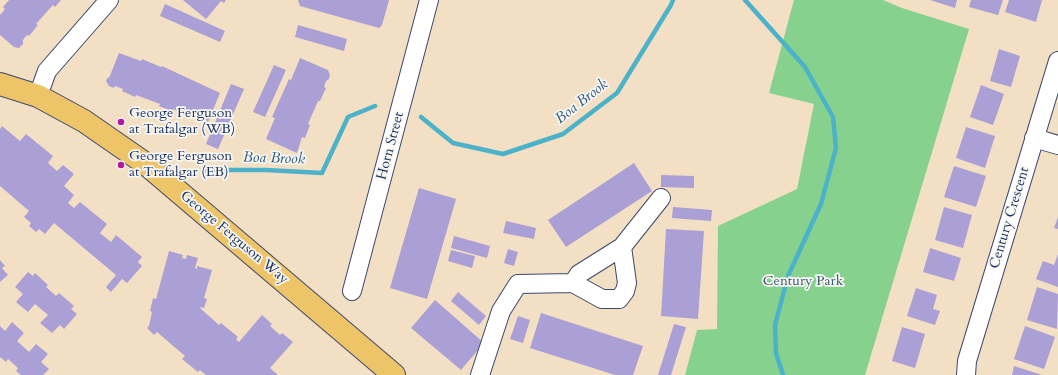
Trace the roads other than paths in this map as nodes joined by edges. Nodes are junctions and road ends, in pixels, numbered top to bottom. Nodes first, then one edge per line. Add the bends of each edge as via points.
1 (109, 0) edge
2 (429, 0) edge
3 (1058, 61) edge
4 (0, 84) edge
5 (38, 96) junction
6 (1034, 138) junction
7 (1058, 145) edge
8 (661, 198) dead end
9 (622, 247) junction
10 (573, 283) junction
11 (352, 291) dead end
12 (394, 375) edge
13 (480, 375) edge
14 (966, 375) edge

1 - 5 street via 47,71
2 - 11 street, Horn Street
3 - 6 street, Century Crescent
4 - 5 main road, George Ferguson Way
5 - 12 main road, George Ferguson Way via 84,121 146,164
6 - 7 street
6 - 14 street, Century Crescent via 967,361
8 - 9 street
9 - 10 street via 579,274
9 - 10 street via 627,282 625,291 619,299 602,299
10 - 13 street via 518,284 501,310

